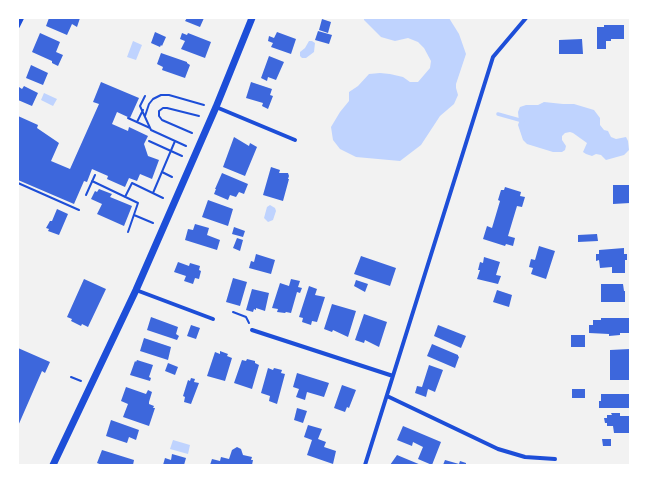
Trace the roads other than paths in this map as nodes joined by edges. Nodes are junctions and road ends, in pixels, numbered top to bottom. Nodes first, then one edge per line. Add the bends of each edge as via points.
1 (22, 18) edge
2 (252, 18) edge
3 (526, 18) edge
4 (18, 26) edge
5 (216, 107) junction
6 (295, 140) dead end
7 (136, 290) junction
8 (213, 319) dead end
9 (252, 330) dead end
10 (393, 376) junction
11 (387, 396) junction
12 (555, 459) dead end
13 (53, 465) edge
14 (365, 465) edge

1 - 4 street
2 - 5 street
3 - 10 street via 493,57
5 - 6 street
5 - 7 street
7 - 8 street
7 - 13 street
9 - 10 street
10 - 11 street
11 - 12 street via 498,449 525,457
11 - 14 street

